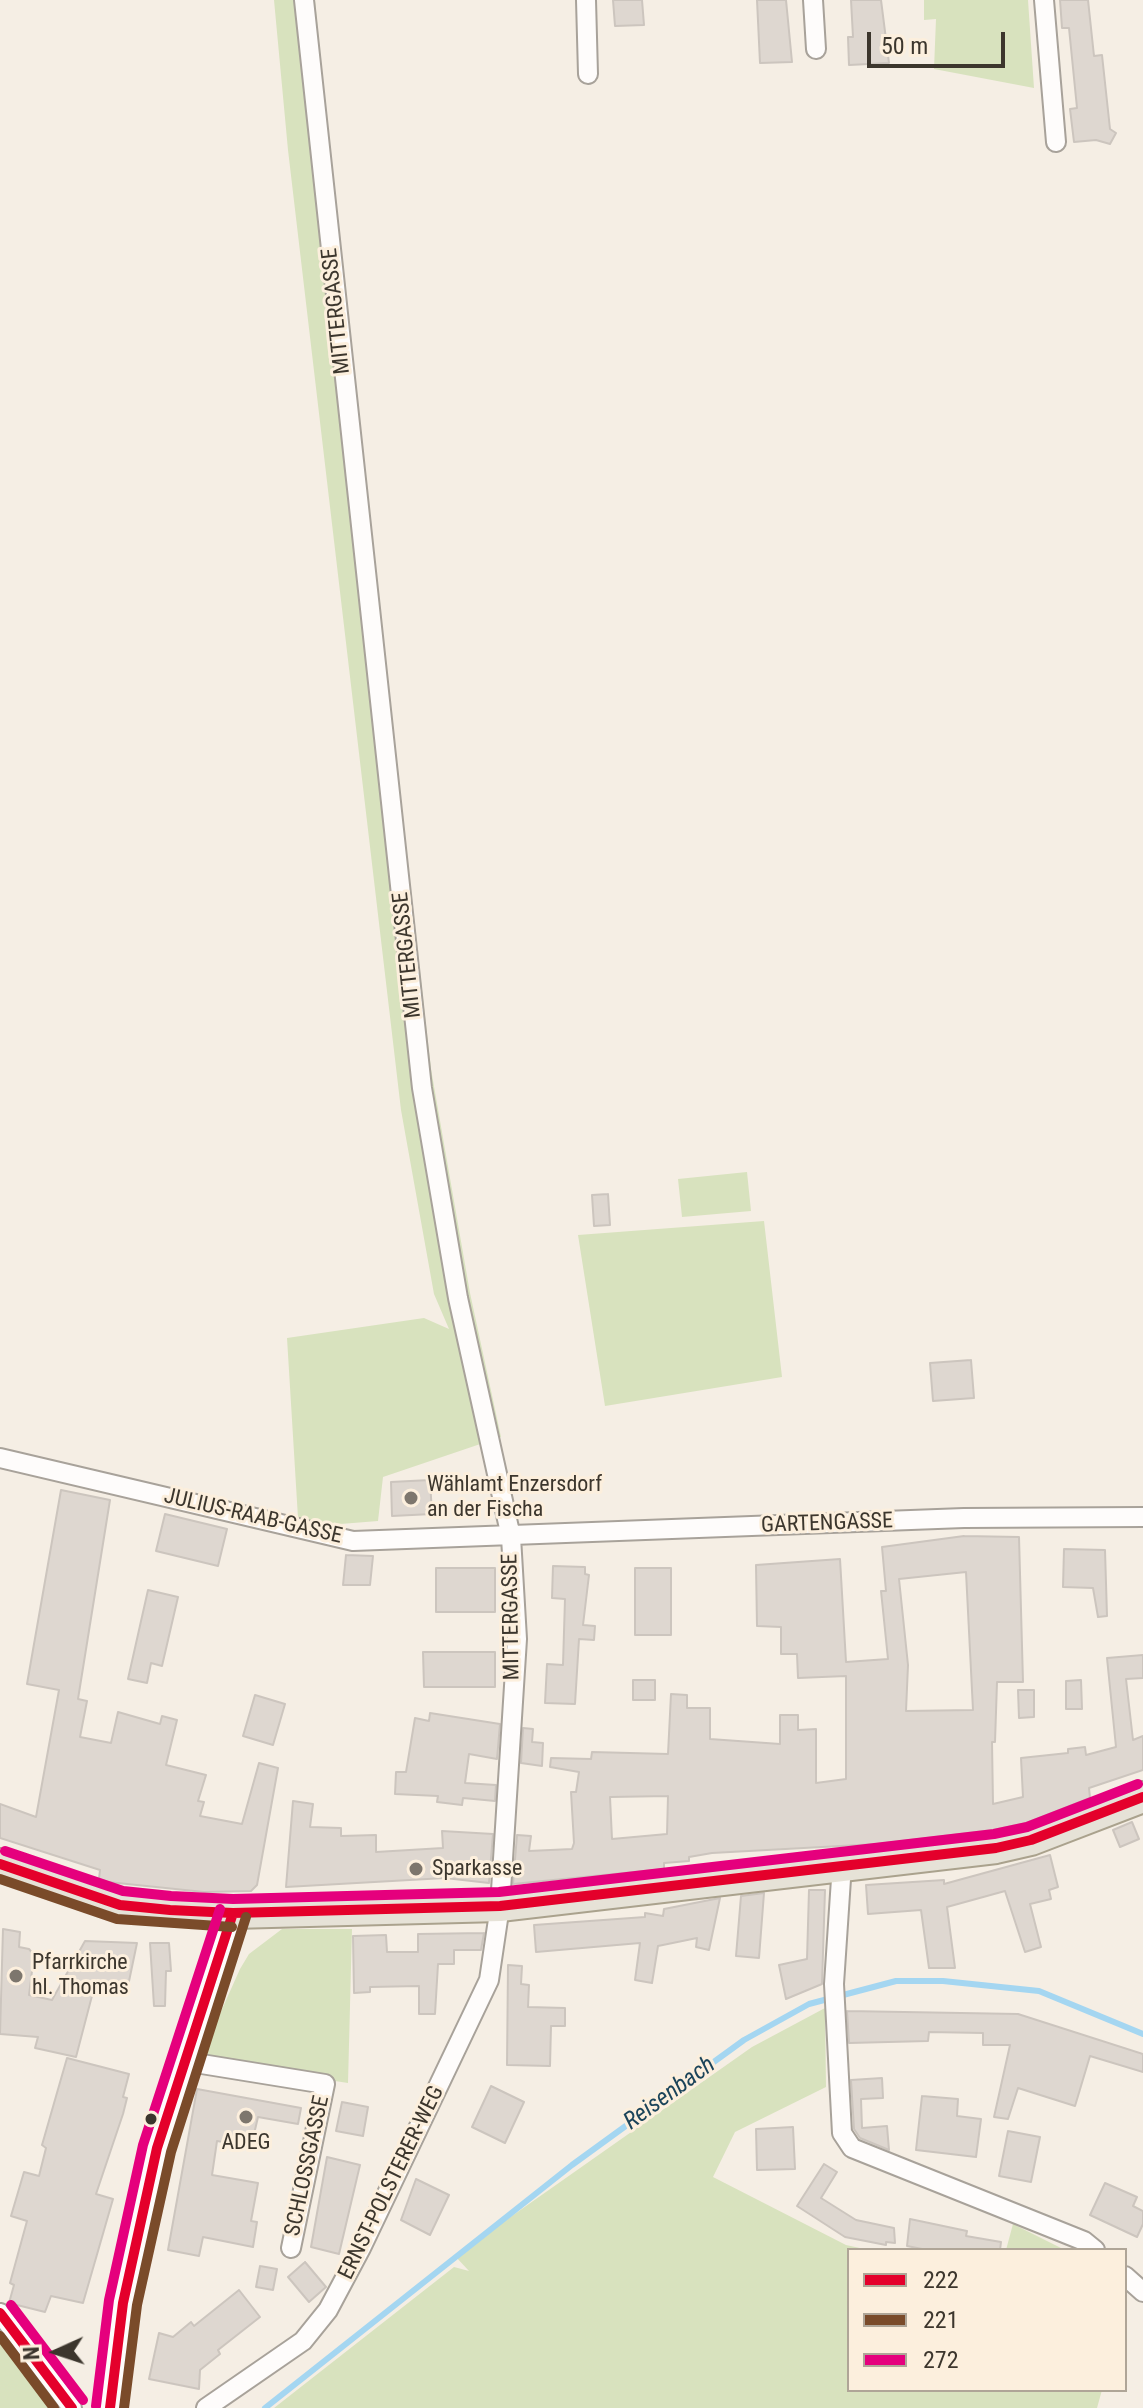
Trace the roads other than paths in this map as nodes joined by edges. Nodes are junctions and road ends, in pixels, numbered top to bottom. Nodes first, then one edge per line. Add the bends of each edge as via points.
1 (304, 0) edge
2 (586, 0) edge
3 (813, 0) edge
4 (1044, 0) edge
5 (816, 49) dead end
6 (588, 74) dead end
7 (1056, 142) dead end
8 (0, 1458) edge
9 (1143, 1517) edge
10 (511, 1537) junction
11 (1143, 1797) edge
12 (0, 1864) edge
13 (842, 1864) junction
14 (500, 1906) junction
15 (233, 1913) junction
16 (183, 2061) junction
17 (291, 2248) dead end
18 (1093, 2248) edge
19 (1127, 2278) edge
20 (1143, 2292) edge
21 (0, 2313) edge
22 (72, 2408) edge
23 (110, 2408) edge
24 (206, 2408) edge

1 - 10 street, MITTERGASSE via 422,1088 458,1298
2 - 6 street
3 - 5 street
4 - 7 street
8 - 10 street, JULIUS-RAAB-GASSE via 353,1541
9 - 10 street, GARTENGASSE via 964,1518
10 - 14 street, MITTERGASSE via 517,1639
11 - 13 main road via 1008,1846
12 - 15 main road via 120,1905
13 - 14 main road
13 - 18 street via 834,1984 842,2133 852,2148
14 - 15 main road
14 - 24 street, ERNST-POLSTERER-WEG via 489,1980 342,2287 303,2341
15 - 16 street
16 - 17 street, SCHLOSSGASSE via 325,2084
16 - 23 street via 157,2148 123,2303
19 - 20 street
21 - 22 street

